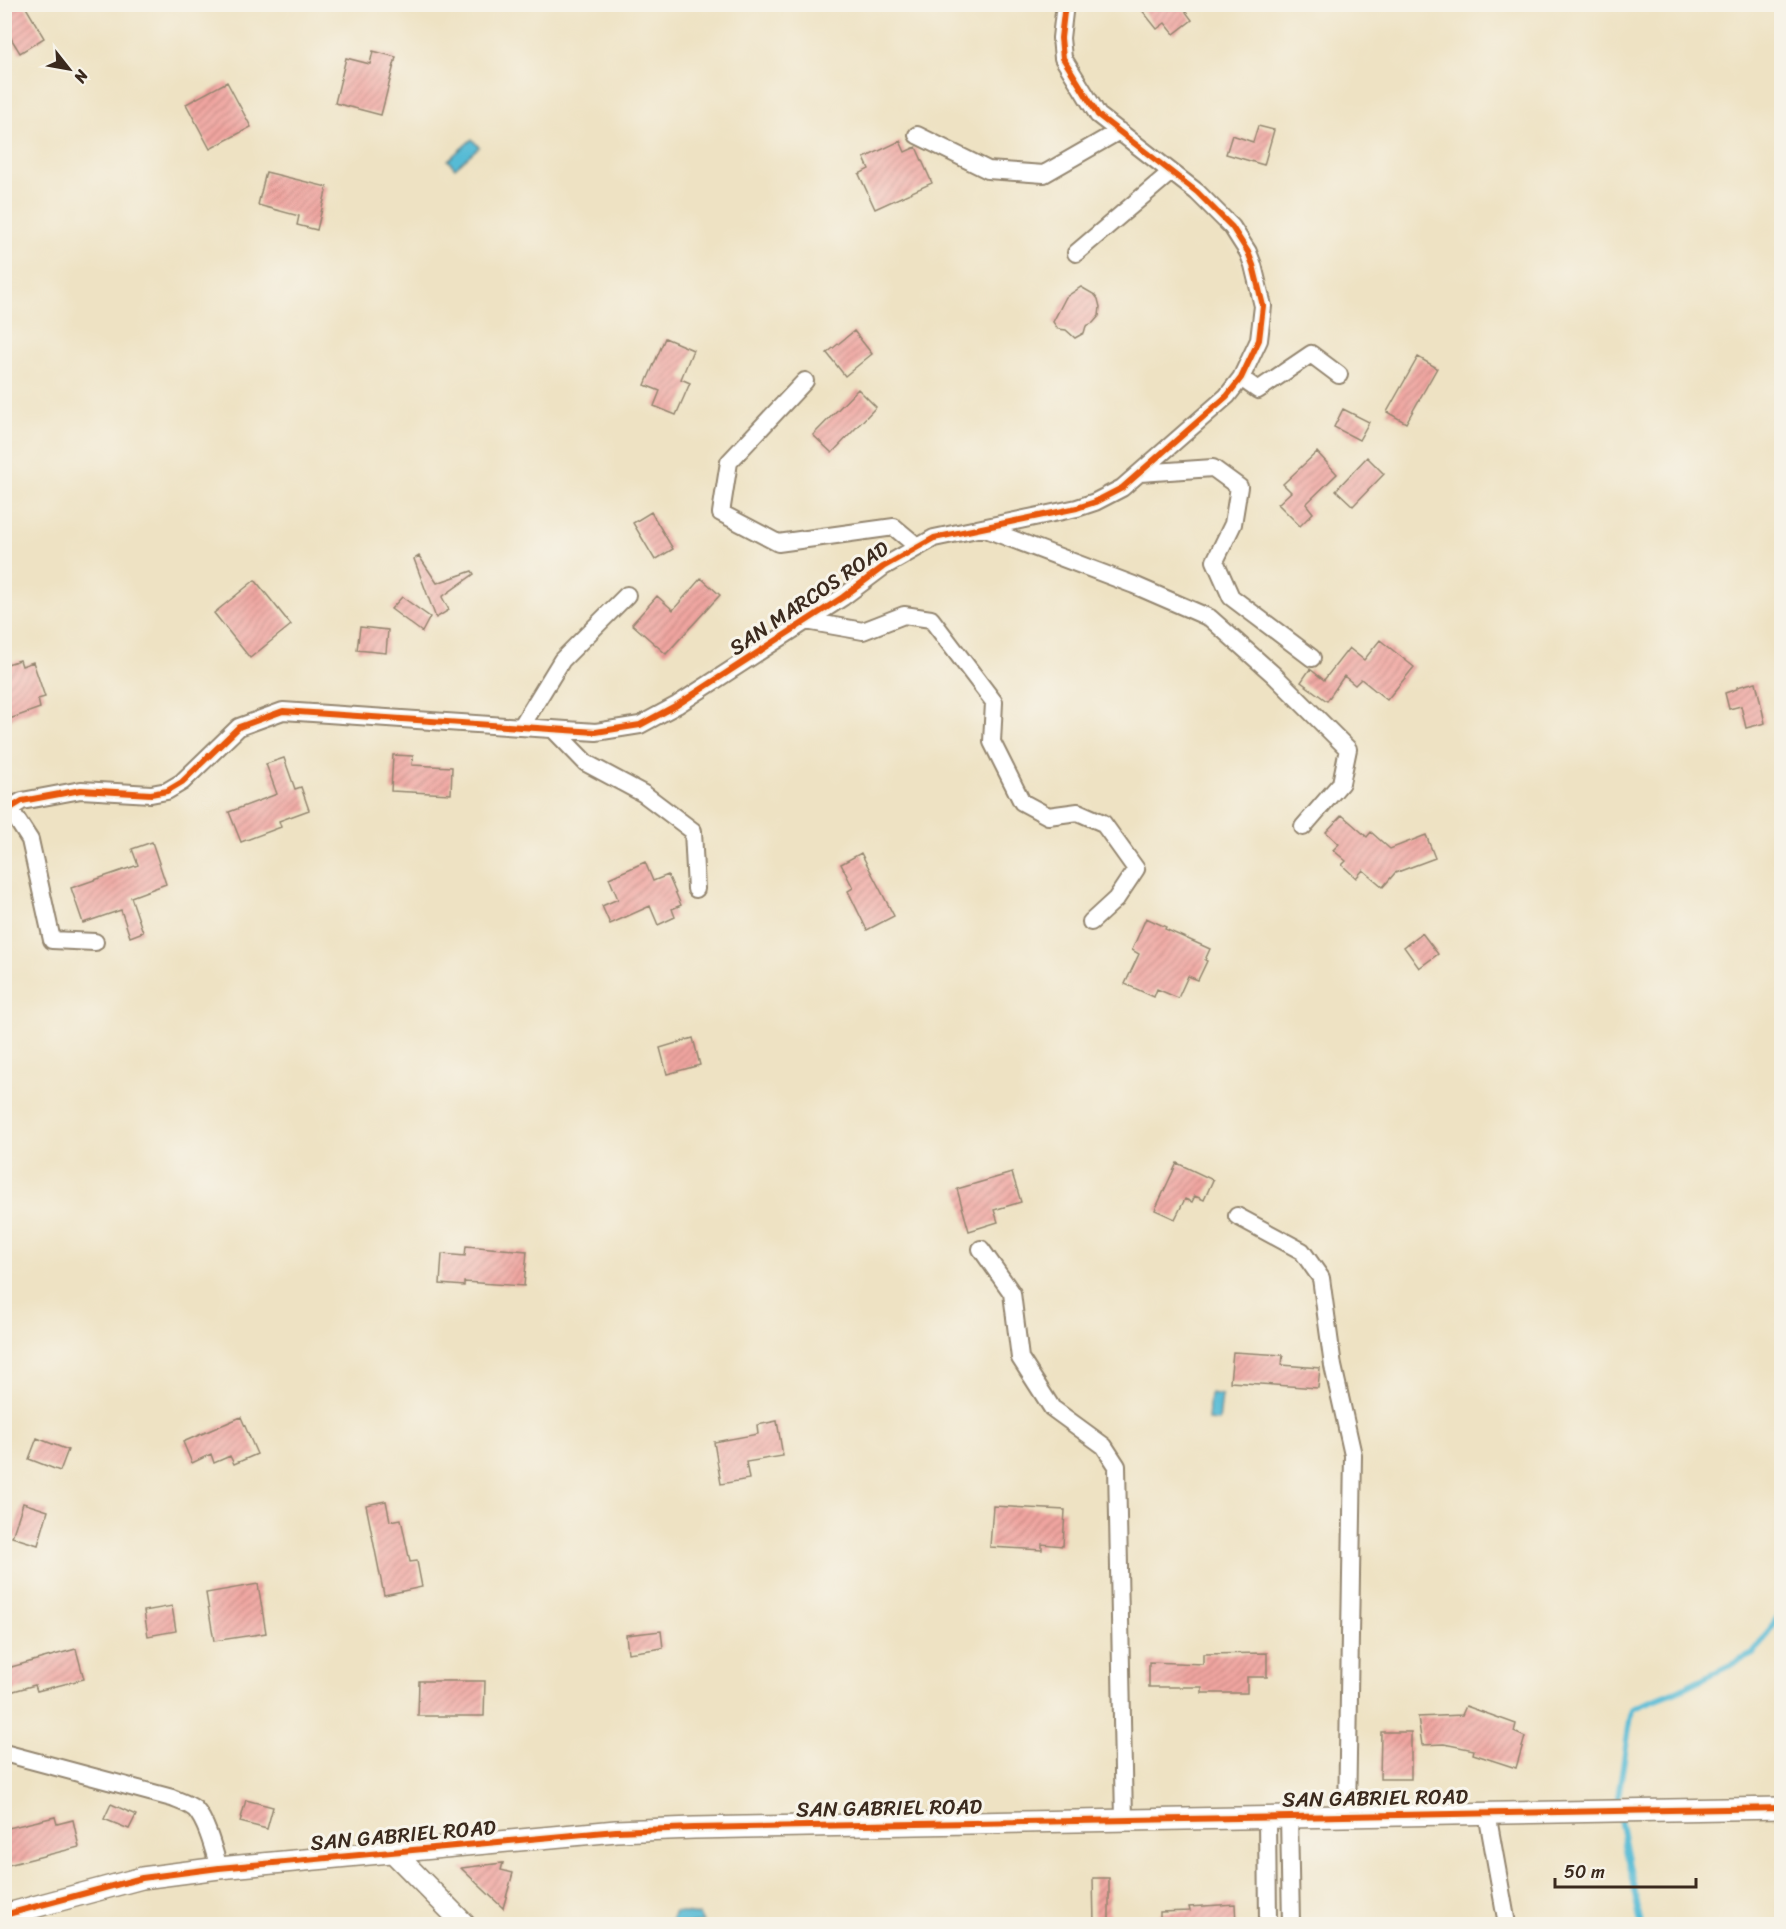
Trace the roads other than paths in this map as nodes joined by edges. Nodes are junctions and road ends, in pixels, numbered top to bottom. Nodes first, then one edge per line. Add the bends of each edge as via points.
1 (1065, 4) edge
2 (1119, 131) junction
3 (917, 135) dead end
4 (1171, 172) junction
5 (1076, 253) dead end
6 (1339, 375) dead end
7 (1241, 378) junction
8 (806, 381) dead end
9 (1140, 473) junction
10 (982, 528) junction
11 (918, 547) junction
12 (627, 595) dead end
13 (806, 621) junction
14 (1312, 658) dead end
15 (520, 727) junction
16 (553, 729) junction
17 (6, 805) edge
18 (1303, 827) dead end
19 (696, 889) dead end
20 (1091, 922) dead end
21 (95, 942) dead end
22 (1237, 1216) dead end
23 (981, 1249) dead end
24 (4, 1753) edge
25 (1782, 1808) edge
26 (1487, 1813) junction
27 (1347, 1815) junction
28 (1289, 1816) junction
29 (1266, 1817) junction
30 (1124, 1820) junction
31 (393, 1853) junction
32 (219, 1868) junction
33 (4, 1915) edge
34 (464, 1924) edge
35 (1268, 1924) edge
36 (1291, 1924) edge
37 (1507, 1924) edge

1 - 2 street, SAN MARCOS ROAD via 1063,57 1098,115
2 - 3 street via 1044,174 988,170
2 - 4 street, SAN MARCOS ROAD
4 - 5 street
4 - 7 street, SAN MARCOS ROAD via 1232,227 1253,265 1263,306 1259,340
6 - 7 street via 1311,354 1258,390
7 - 9 street, SAN MARCOS ROAD via 1227,396
8 - 11 street via 729,462 721,513 778,543 894,527
9 - 10 street, SAN MARCOS ROAD via 1095,502
9 - 14 street via 1213,468 1239,487 1233,524 1215,561 1231,597
10 - 11 street, SAN MARCOS ROAD via 934,538
10 - 18 street via 1210,618 1274,675 1347,749 1341,783
11 - 13 street, SAN MARCOS ROAD
12 - 15 street via 562,660
13 - 16 street, SAN MARCOS ROAD via 640,725 596,732
13 - 20 street via 863,631 904,615 931,619 994,702 992,742 1022,802 1048,816 1078,812 1103,823 1136,869 1116,899
15 - 16 street, SAN MARCOS ROAD
15 - 17 street, SAN MARCOS ROAD via 284,711 239,727 188,777 167,791 151,794 81,790
16 - 19 street via 586,763 644,794 693,831
17 - 21 street via 30,840 52,940
22 - 27 street via 1302,1251 1321,1278 1333,1366 1353,1455
23 - 30 street via 1012,1293 1020,1358 1052,1408 1104,1446 1117,1466
24 - 32 street via 172,1798 194,1808
25 - 26 street, SAN GABRIEL ROAD
26 - 27 street, SAN GABRIEL ROAD
26 - 37 street
27 - 28 street, SAN GABRIEL ROAD
28 - 29 street, SAN GABRIEL ROAD
28 - 36 street
29 - 30 street, SAN GABRIEL ROAD
29 - 35 street
30 - 31 street, SAN GABRIEL ROAD via 627,1831
31 - 32 street, SAN GABRIEL ROAD
31 - 34 street
32 - 33 street, SAN GABRIEL ROAD via 142,1878

